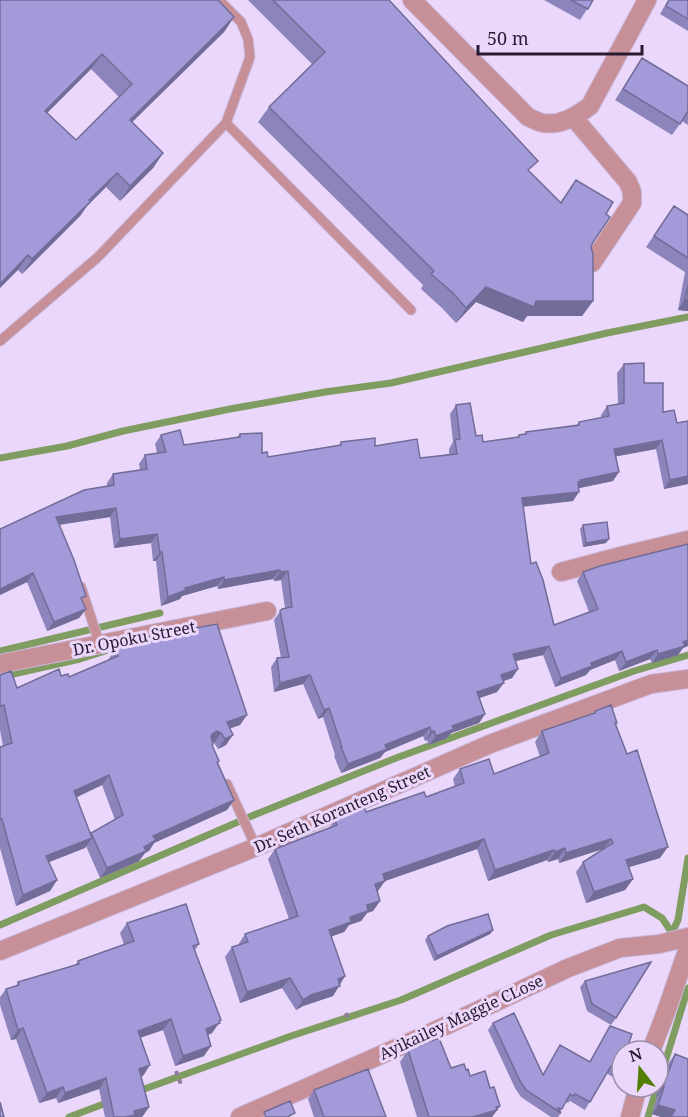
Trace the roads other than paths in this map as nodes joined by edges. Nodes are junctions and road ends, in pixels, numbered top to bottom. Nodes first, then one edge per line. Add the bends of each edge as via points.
1 (219, 0) edge
2 (412, 0) edge
3 (647, 0) edge
4 (574, 118) junction
5 (226, 123) junction
6 (592, 263) edge
7 (411, 310) dead end
8 (0, 341) edge
9 (688, 540) edge
10 (561, 572) dead end
11 (78, 579) edge
12 (267, 611) dead end
13 (100, 645) junction
14 (0, 664) edge
15 (688, 679) edge
16 (224, 778) edge
17 (256, 847) junction
18 (688, 937) edge
19 (688, 948) edge
20 (0, 951) edge
21 (656, 1039) edge
22 (635, 1099) edge
23 (240, 1117) edge
24 (630, 1117) edge

1 - 5 lane via 241,21 250,57
2 - 4 street via 528,117 543,123
3 - 4 street via 590,106
4 - 6 street via 628,182 632,192 632,203
5 - 7 lane
5 - 8 lane via 98,257
9 - 10 street
11 - 13 lane
12 - 13 street, Dr. Opoku Street
13 - 14 street, Dr. Opoku Street
15 - 17 street, Dr. Seth Koranteng Street via 651,684 490,744
16 - 17 lane
17 - 20 street, Dr. Seth Koranteng Street
18 - 23 street, Ayikailey Maggie CLose via 620,948 568,968
19 - 21 street
22 - 24 street

